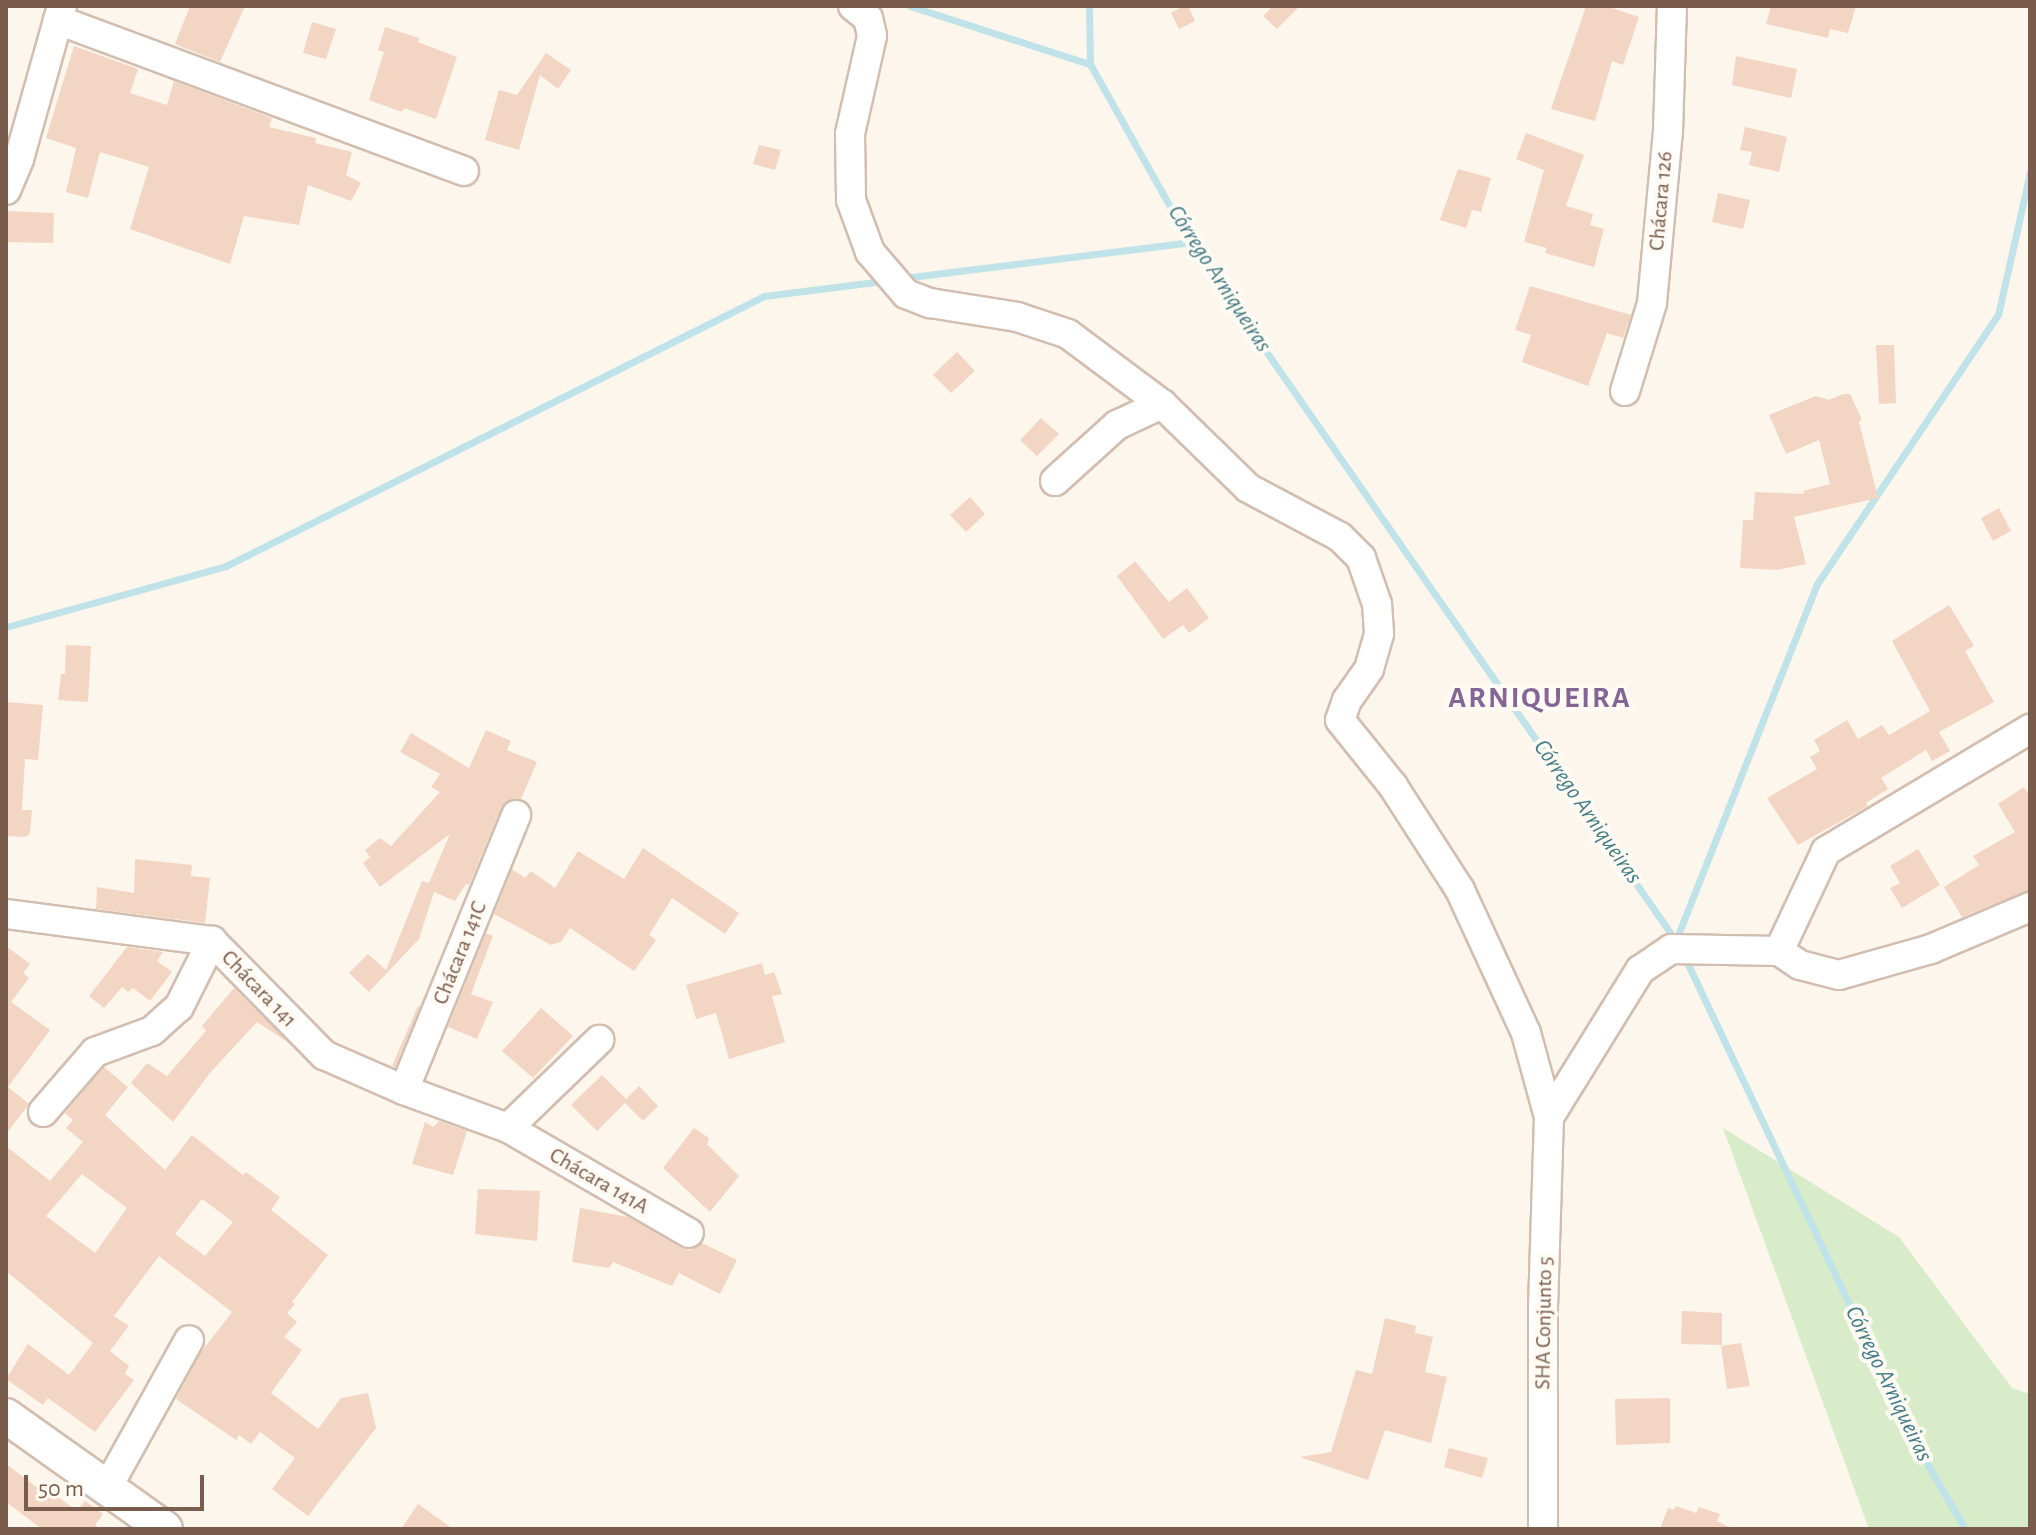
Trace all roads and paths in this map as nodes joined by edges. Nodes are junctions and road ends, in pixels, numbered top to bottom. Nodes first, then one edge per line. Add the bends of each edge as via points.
1 (853, 6) edge
2 (1672, 6) edge
3 (60, 13) edge
4 (464, 171) dead end
5 (6, 190) edge
6 (1625, 391) dead end
7 (1162, 404) junction
8 (1055, 481) dead end
9 (2030, 729) edge
10 (516, 815) dead end
11 (2030, 907) edge
12 (6, 914) edge
13 (212, 941) junction
14 (1779, 951) junction
15 (599, 1040) dead end
16 (404, 1090) junction
17 (43, 1112) dead end
18 (1549, 1117) junction
19 (508, 1128) junction
20 (689, 1233) dead end
21 (189, 1340) dead end
22 (6, 1416) edge
23 (107, 1488) junction
24 (165, 1529) edge
25 (1543, 1529) edge

1 - 7 street via 868,18 872,36 850,134 851,200 870,252 906,294 1017,317 1068,334
2 - 6 street, Chácara 126 via 1668,132 1652,303
3 - 4 street
3 - 5 street
7 - 8 street via 1117,425
7 - 18 street via 1248,488 1340,537 1361,558 1377,604 1379,634 1369,669 1340,720 1393,786 1460,890 1526,1033
9 - 14 street via 1826,851
10 - 16 street, Chácara 141C
11 - 14 street via 1931,949 1839,975 1800,965
12 - 13 street, Chácara 141
13 - 16 street, Chácara 141 via 324,1055
13 - 17 street via 179,1007 152,1031 95,1052
14 - 18 street via 1671,949 1640,970
15 - 19 street
16 - 19 street, Chácara 141A
18 - 25 street, SHA Conjunto 5
19 - 20 street, Chácara 141A
21 - 23 street
22 - 23 street
23 - 24 street

